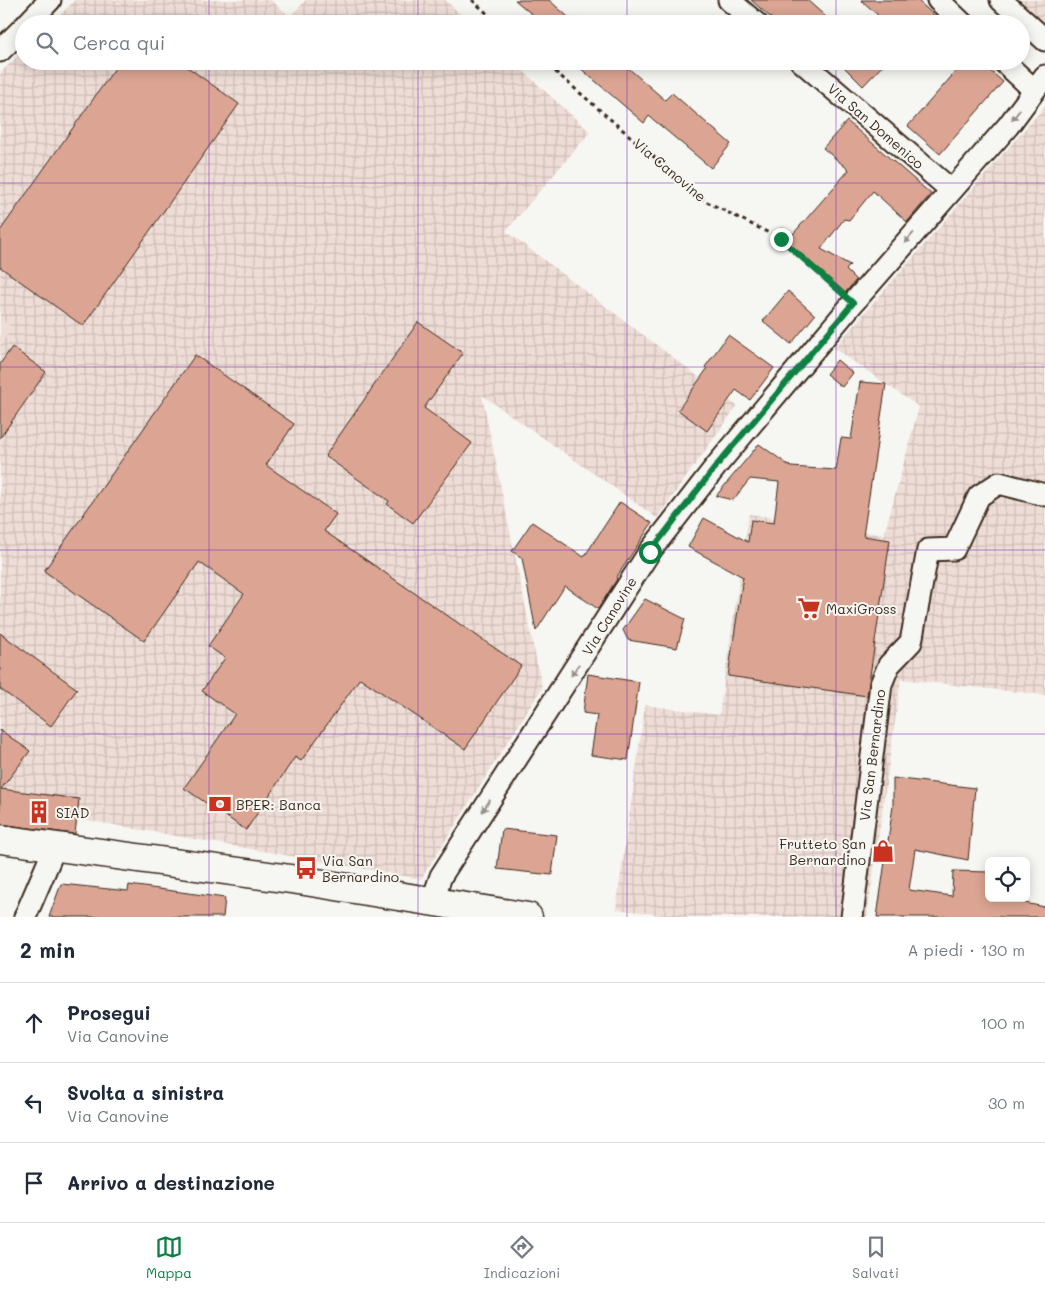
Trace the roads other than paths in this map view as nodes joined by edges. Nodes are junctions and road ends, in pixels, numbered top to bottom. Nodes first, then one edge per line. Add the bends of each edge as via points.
1 (50, 0) edge
2 (729, 0) edge
3 (938, 0) edge
4 (1001, 0) edge
5 (36, 15) edge
6 (746, 15) edge
7 (954, 15) edge
8 (1018, 15) edge
9 (1030, 26) edge
10 (15, 36) edge
11 (1045, 40) edge
12 (0, 51) edge
13 (811, 70) edge
14 (1018, 70) edge
15 (1041, 84) edge
16 (951, 190) junction
17 (1045, 495) edge
18 (0, 839) edge
19 (54, 847) junction
20 (432, 902) junction
21 (25, 917) edge
22 (528, 917) edge
23 (852, 917) edge

1 - 5 street
2 - 6 street
3 - 7 street
4 - 8 street
9 - 11 street
10 - 12 street
13 - 16 street, Via San Domenico
14 - 15 street, Via Canovine
15 -> 16 street, Via Canovine
16 -> 20 street, Via Canovine via 717,465 650,552 441,876
17 - 23 street, Via San Bernardino via 999,483 979,496 954,549 928,550 910,642 890,665 881,684
18 - 19 main road
19 - 20 main road
19 - 21 street
20 - 22 main road

